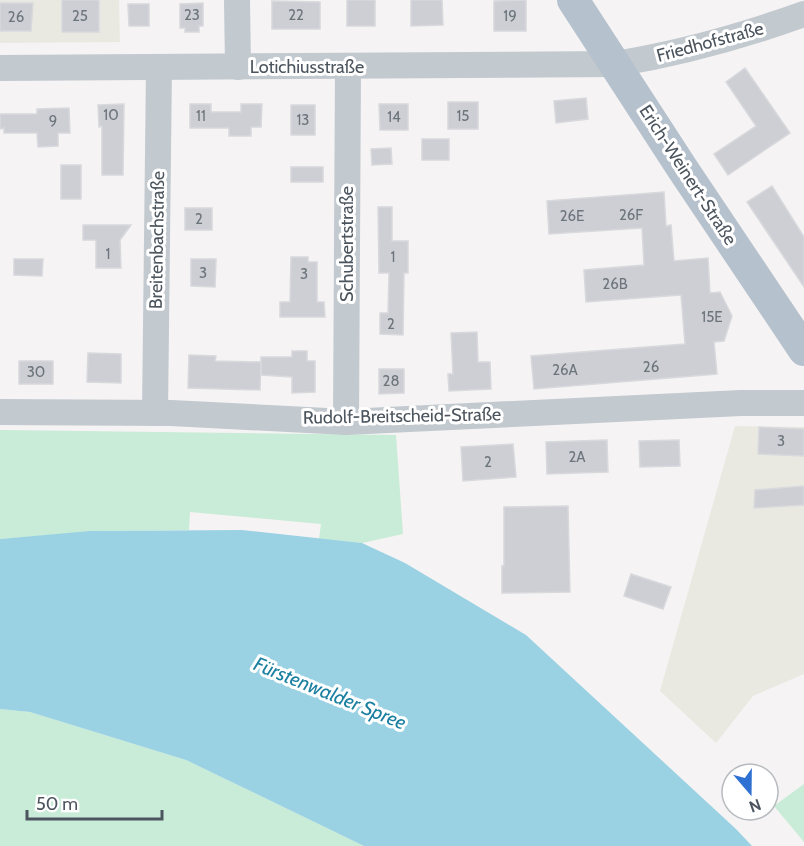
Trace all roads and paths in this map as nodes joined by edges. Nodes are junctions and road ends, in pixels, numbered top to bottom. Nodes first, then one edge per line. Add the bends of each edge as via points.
1 (237, 0) edge
2 (573, 0) edge
3 (804, 14) edge
4 (615, 64) junction
5 (159, 67) junction
6 (238, 67) junction
7 (348, 67) junction
8 (0, 68) edge
9 (804, 350) edge
10 (804, 403) edge
11 (0, 412) edge
12 (155, 414) junction
13 (346, 422) junction

1 - 6 street
2 - 4 main road, Erich-Weinert-Straße
3 - 4 street, Friedhofstraße via 670,55
4 - 7 street, Lotichiusstraße
4 - 9 main road, Erich-Weinert-Straße
5 - 6 street, Lotichiusstraße
5 - 8 street, Lotichiusstraße
5 - 12 street, Breitenbachstraße
6 - 7 street, Lotichiusstraße
7 - 13 street, Schubertstraße
10 - 13 street, Rudolf-Breitscheid-Straße
11 - 12 street, Rudolf-Breitscheid-Straße
12 - 13 street, Rudolf-Breitscheid-Straße

